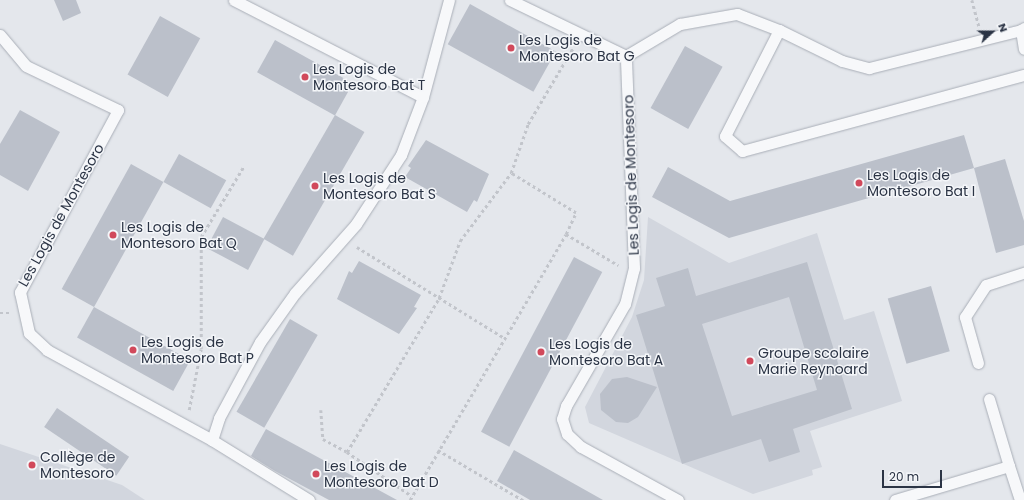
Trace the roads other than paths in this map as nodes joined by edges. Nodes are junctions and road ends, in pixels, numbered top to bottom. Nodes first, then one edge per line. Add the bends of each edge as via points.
1 (234, 0) edge
2 (449, 0) edge
3 (510, 0) edge
4 (1022, 29) edge
5 (779, 30) junction
6 (0, 35) edge
7 (1024, 49) edge
8 (626, 56) junction
9 (1024, 75) edge
10 (423, 97) junction
11 (1024, 273) edge
12 (978, 363) dead end
13 (989, 399) dead end
14 (212, 440) junction
15 (1009, 466) junction
16 (309, 500) edge
17 (678, 500) edge
18 (895, 500) edge
19 (1020, 500) edge

1 - 10 lane
2 - 10 lane
3 - 8 lane
4 - 5 lane via 869,68 842,62
4 - 7 lane
5 - 8 lane via 737,14 700,19 680,24
5 - 9 lane via 725,136 742,152
6 - 14 lane, Les Logis de Montesoro via 26,66 118,110 20,292 29,333 47,350
8 - 17 lane, Les Logis de Montesoro via 634,268 625,304 566,406 562,419 567,434 581,447
10 - 14 lane via 401,155 344,238 295,293 260,342 219,418
11 - 12 lane via 986,285 964,317
13 - 15 lane
14 - 16 lane, Les Logis de Montesoro
15 - 18 lane
15 - 19 lane

